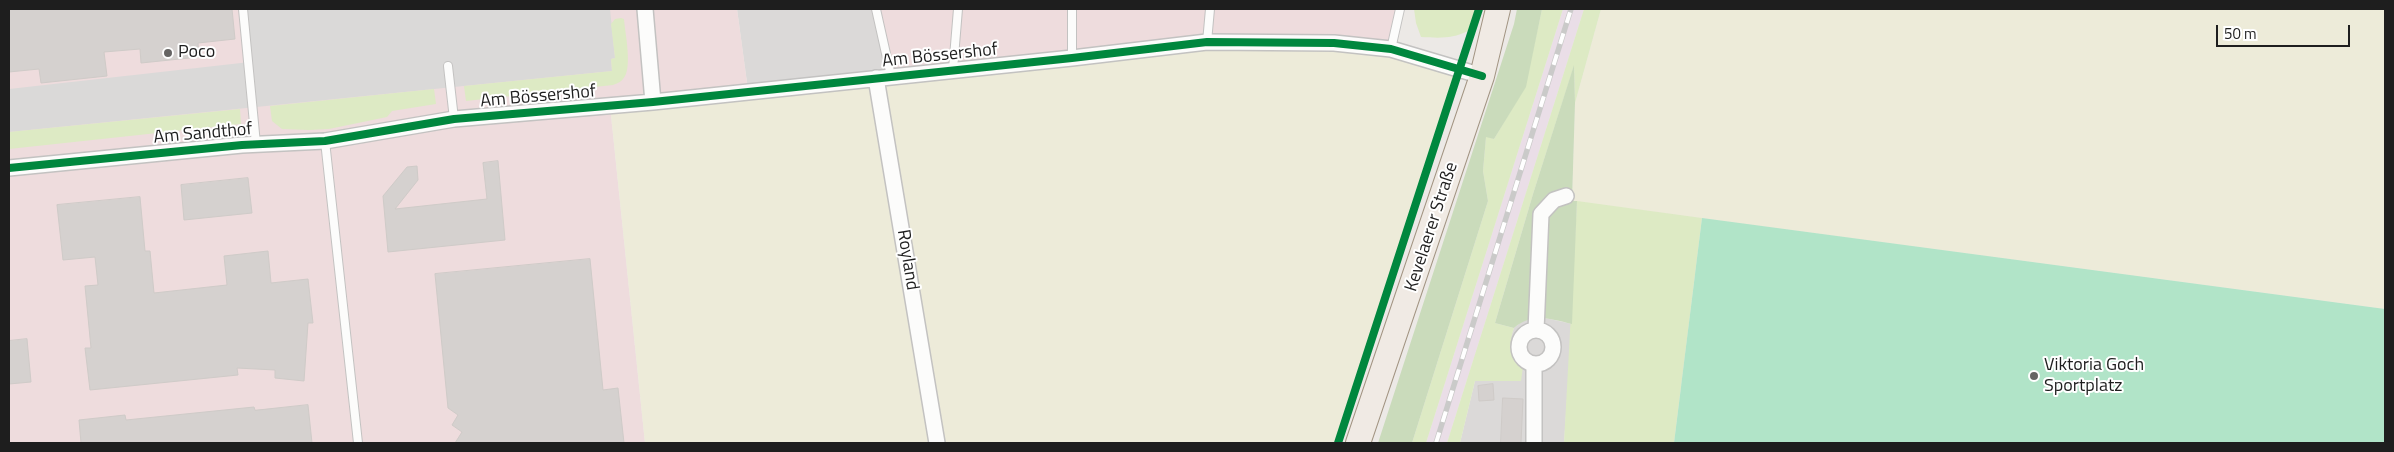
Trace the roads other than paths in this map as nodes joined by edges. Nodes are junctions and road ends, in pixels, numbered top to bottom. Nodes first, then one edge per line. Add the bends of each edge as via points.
1 (243, 9) edge
2 (645, 9) edge
3 (876, 9) edge
4 (958, 9) edge
5 (1072, 9) edge
6 (1210, 9) edge
7 (1400, 9) edge
8 (1498, 9) edge
9 (1207, 42) junction
10 (1391, 49) junction
11 (1072, 58) junction
12 (448, 66) dead end
13 (953, 69) junction
14 (1482, 76) junction
15 (884, 77) junction
16 (653, 102) junction
17 (454, 120) junction
18 (399, 128) joint
19 (325, 142) junction
20 (256, 144) junction
21 (9, 168) edge
22 (1566, 196) dead end
23 (1536, 330) junction
24 (1534, 364) junction
25 (358, 443) edge
26 (937, 443) edge
27 (1358, 443) edge
28 (1534, 443) edge

1 - 20 lane
2 - 16 street
3 - 15 lane, Am Bössershof
4 - 13 lane
5 - 11 lane
6 - 9 lane
7 - 10 lane
8 - 14 main road, Kevelaerer Straße
9 - 10 street, Am Bössershof via 1334,43
9 - 11 street, Am Bössershof
10 - 14 street, Am Bössershof
11 - 13 street, Am Bössershof
12 - 17 lane
13 - 15 street, Am Bössershof
14 - 27 main road, Kevelaerer Straße
15 - 16 street, Am Bössershof
15 - 26 street, Royland
16 - 17 street, Am Bössershof
17 - 18 street, Am Bössershof
18 - 19 street, Am Sandthof
19 - 20 street, Am Sandthof
19 - 25 lane
20 - 21 street, Am Sandthof
22 - 23 street via 1554,200 1540,214
23 - 24 street via 1522,337 1519,346 1525,360
23 - 24 street via 1547,334 1553,351 1546,361
24 - 28 street

